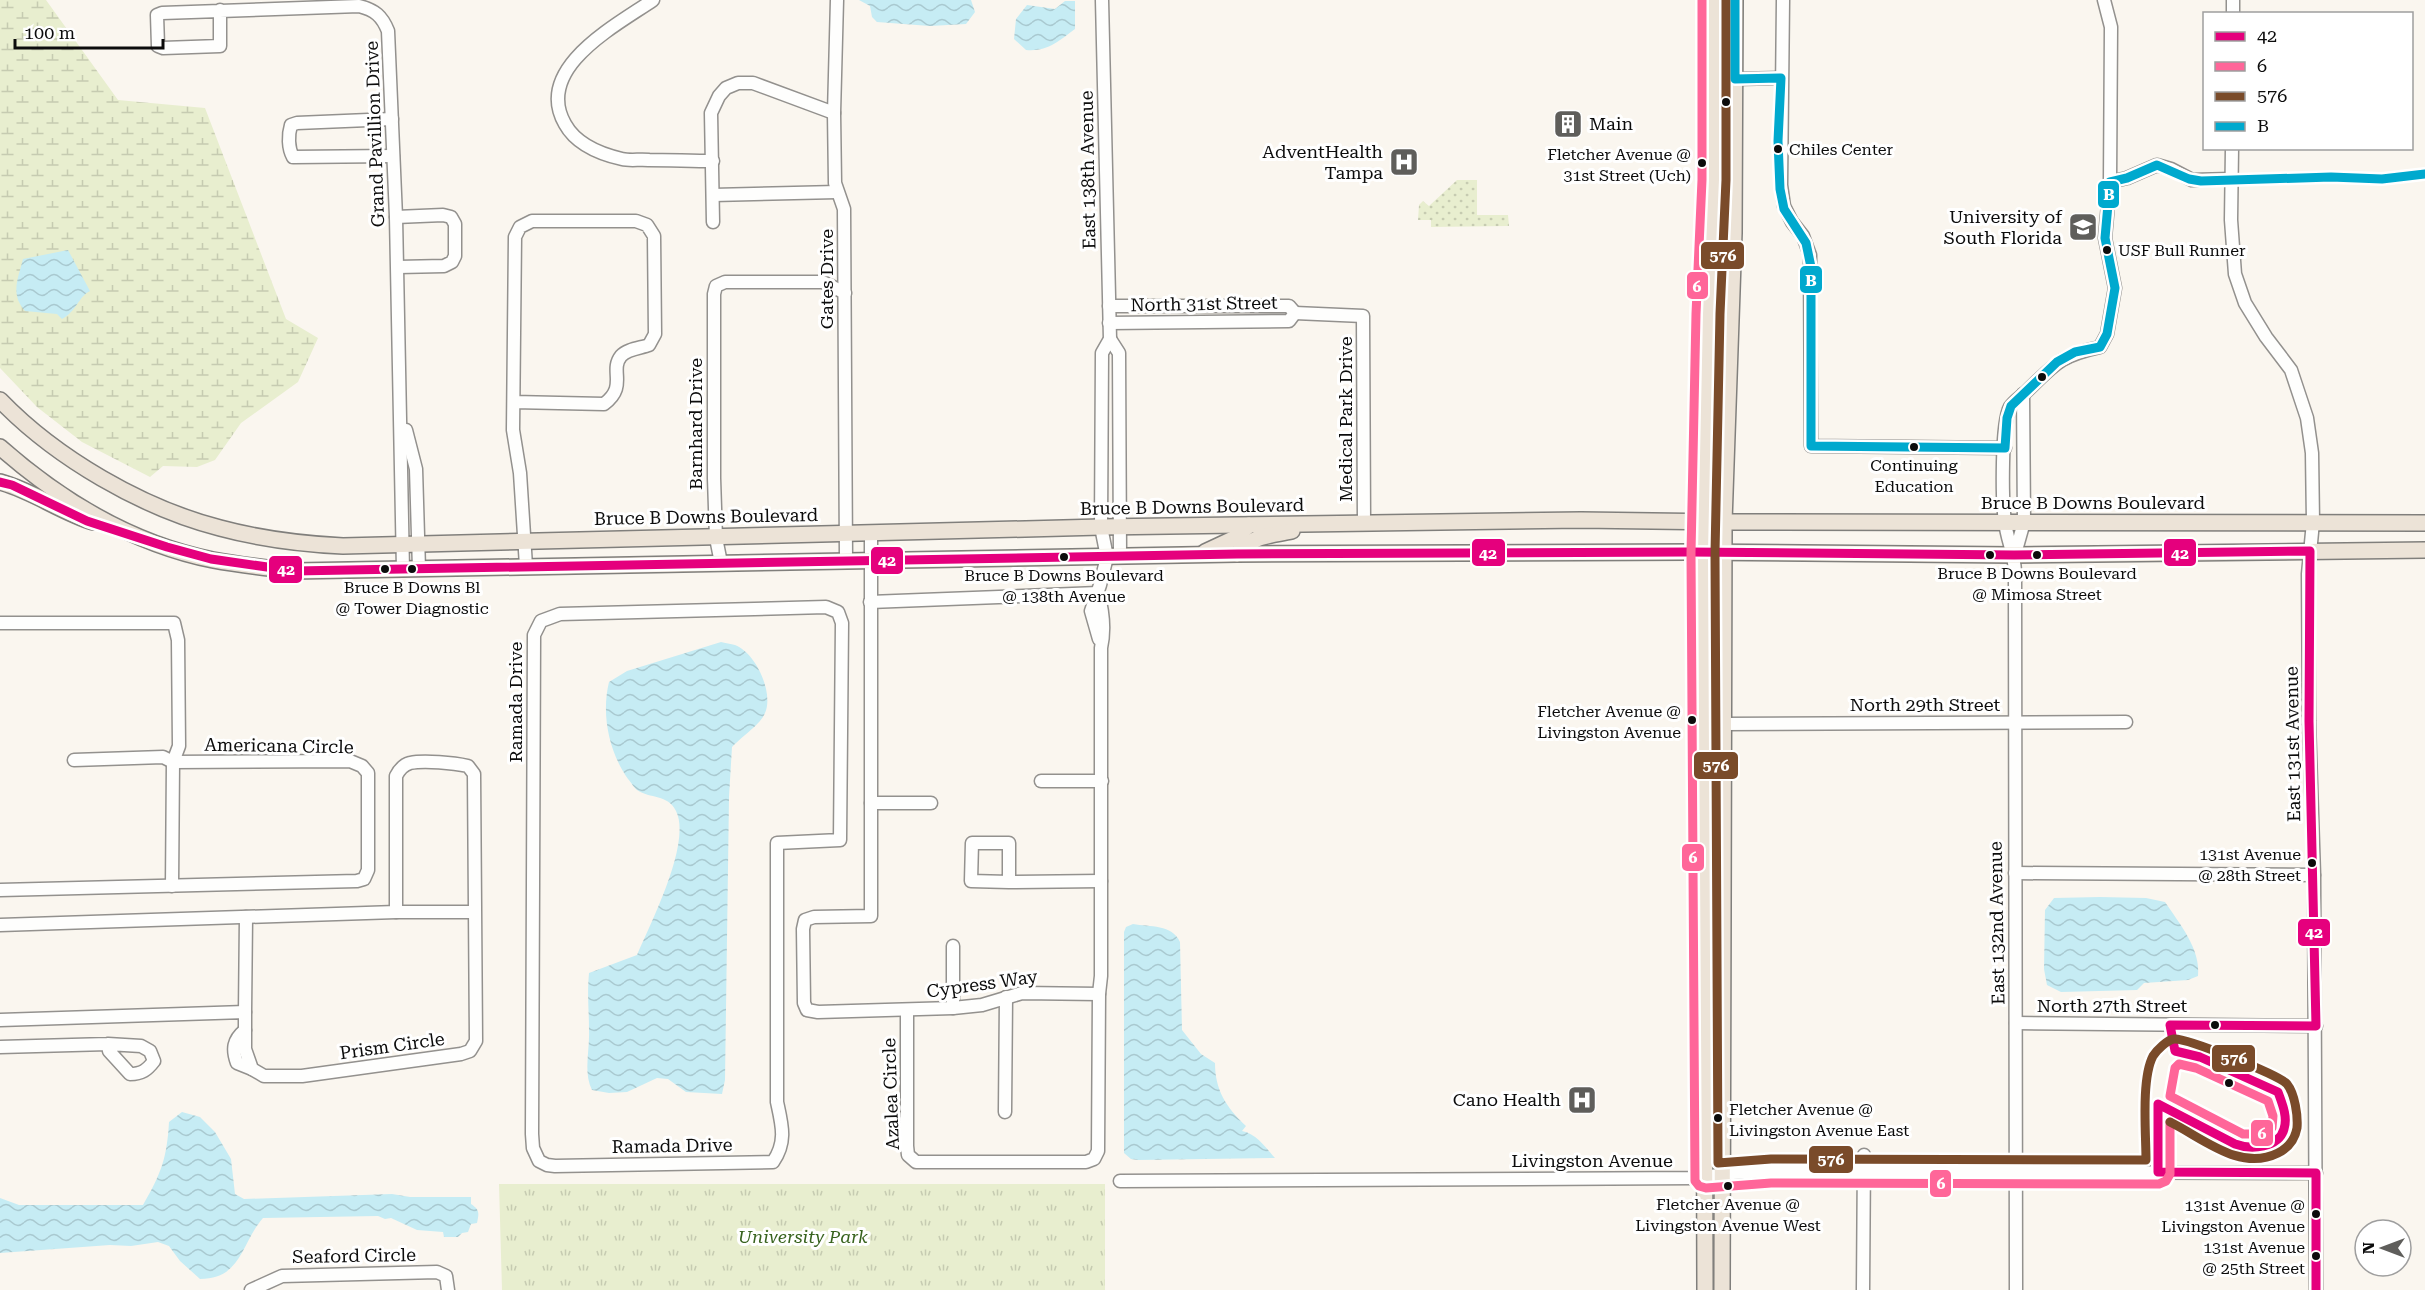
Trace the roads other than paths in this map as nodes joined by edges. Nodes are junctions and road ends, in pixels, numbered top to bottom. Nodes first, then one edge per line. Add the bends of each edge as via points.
1 (653, 0) edge
2 (837, 0) edge
3 (1102, 0) edge
4 (1714, 0) edge
5 (1735, 0) edge
6 (1783, 0) edge
7 (2104, 0) edge
8 (220, 10) junction
9 (1781, 78) junction
10 (1735, 79) junction
11 (834, 113) junction
12 (392, 119) junction
13 (2232, 150) edge
14 (393, 156) junction
15 (713, 161) junction
16 (2232, 179) junction
17 (2110, 182) junction
18 (837, 192) junction
19 (713, 195) junction
20 (396, 217) junction
21 (713, 222) dead end
22 (398, 267) junction
23 (845, 293) junction
24 (1109, 306) junction
25 (1295, 313) junction
26 (1363, 316) joint
27 (1109, 323) junction
28 (1110, 339) junction
29 (2023, 394) junction
30 (0, 400) edge
31 (514, 402) junction
32 (11, 411) junction
33 (0, 423) edge
34 (0, 447) edge
35 (2004, 448) junction
36 (0, 482) edge
37 (1704, 522) junction
38 (1724, 522) junction
39 (2024, 522) junction
40 (2313, 522) junction
41 (1364, 523) junction
42 (2004, 523) junction
43 (2425, 523) edge
44 (1333, 524) junction
45 (1249, 525) junction
46 (1101, 527) junction
47 (1120, 527) junction
48 (845, 533) junction
49 (871, 533) junction
50 (134, 534) junction
51 (716, 538) junction
52 (525, 541) junction
53 (411, 544) junction
54 (2425, 550) edge
55 (2310, 551) junction
56 (1703, 553) junction
57 (1724, 553) junction
58 (1238, 554) junction
59 (1199, 555) junction
60 (2014, 555) junction
61 (1113, 556) junction
62 (846, 560) junction
63 (870, 560) junction
64 (721, 562) junction
65 (526, 566) junction
66 (419, 569) junction
67 (403, 570) junction
68 (1098, 593) junction
69 (1073, 596) junction
70 (870, 602) junction
71 (709, 609) joint
72 (1091, 611) junction
73 (0, 623) edge
74 (1101, 648) junction
75 (2126, 722) dead end
76 (2014, 723) junction
77 (1723, 724) junction
78 (74, 760) dead end
79 (173, 762) junction
80 (1041, 781) dead end
81 (1102, 781) junction
82 (1704, 789) junction
83 (871, 803) junction
84 (931, 803) dead end
85 (2015, 873) junction
86 (2314, 875) junction
87 (1101, 881) junction
88 (1009, 882) junction
89 (172, 886) junction
90 (0, 890) edge
91 (1722, 896) junction
92 (396, 912) junction
93 (474, 912) junction
94 (246, 917) junction
95 (0, 925) edge
96 (953, 946) dead end
97 (1099, 994) junction
98 (1006, 998) junction
99 (953, 1008) junction
100 (907, 1011) junction
101 (245, 1012) junction
102 (0, 1020) edge
103 (2016, 1023) junction
104 (2316, 1026) junction
105 (108, 1044) dead end
106 (0, 1047) edge
107 (1005, 1112) dead end
108 (1864, 1155) dead end
109 (1864, 1171) junction
110 (2015, 1173) junction
111 (2316, 1173) junction
112 (1713, 1175) junction
113 (1120, 1181) dead end
114 (251, 1290) edge
115 (448, 1290) edge
116 (1705, 1290) edge
117 (1722, 1290) edge
118 (1863, 1290) edge
119 (2016, 1290) edge
120 (2316, 1290) edge

1 - 15 street via 587,46 571,63 558,99 561,117 578,142 623,159
2 - 11 street, Gates Drive
3 - 24 street, East 138th Avenue
4 - 37 main road via 1714,180
5 - 10 main road
6 - 9 street
7 - 17 street via 2111,27
8 - 8 street, Grand Pavillion Drive via 162,12 156,20 158,46 220,46
8 - 12 street, Grand Pavillion Drive via 359,6 374,10 388,31
9 - 10 street
9 - 35 street via 1780,168 1784,206 1803,236 1811,261 1811,446
10 - 38 main road
11 - 15 street via 753,83 732,86 719,96 711,113
11 - 18 street, Gates Drive
12 - 14 street, Grand Pavillion Drive
12 - 14 street via 297,123 291,125 289,142 290,152 298,158
13 - 16 street, East 131st Avenue
14 - 20 street, Grand Pavillion Drive
15 - 19 street
16 - 17 street via 2192,180 2157,165
16 - 40 street, East 131st Avenue via 2235,274 2245,303 2291,370 2307,418
17 - 29 street via 2105,238 2115,288 2107,334 2100,347 2075,352 2057,362
18 - 19 street
18 - 23 street, Gates Drive via 844,209
19 - 21 street
20 - 22 street, Grand Pavillion Drive
20 - 22 street via 443,215 451,217 455,224 452,262 444,266
22 - 53 street, Grand Pavillion Drive via 401,415 416,469
23 - 48 street, Gates Drive
23 - 51 street, Barnhard Drive via 823,282 725,282 716,286
24 - 25 street, North 31st Street via 1289,306
24 - 27 street, East 138th Avenue
25 - 26 street, North 31st Street
25 - 27 street, North 31st Street via 1289,321
26 - 41 street, Medical Park Drive
27 - 28 street, East 138th Avenue
28 - 46 street, East 138th Avenue via 1102,353
28 - 47 street, East 138th Avenue via 1119,353
29 - 35 street via 2011,406
29 - 39 street
30 - 32 main road, Bruce B Downs Boulevard
31 - 31 street via 515,237 520,226 532,221 636,221 647,225 654,236 655,334 649,345 621,355 614,397 604,404
31 - 52 street via 513,430
32 - 33 main road
32 - 53 main road, Bruce B Downs Boulevard via 76,463 148,501 219,528 296,543
34 - 50 main road via 62,495
35 - 42 street
36 - 50 main road via 87,520
37 - 38 main road, Bruce B Downs Boulevard
37 - 41 main road, Bruce B Downs Boulevard
37 - 56 main road
38 - 42 main road, Bruce B Downs Boulevard
38 - 57 main road
39 - 40 main road, Bruce B Downs Boulevard
39 - 42 main road, Bruce B Downs Boulevard
39 - 60 street
40 - 43 main road, Bruce B Downs Boulevard
40 - 55 street, East 131st Avenue
41 - 44 main road, Bruce B Downs Boulevard
42 - 60 street
44 - 45 main road, Bruce B Downs Boulevard
44 - 58 main road via 1259,538 1246,543
45 - 47 main road, Bruce B Downs Boulevard
45 - 59 main road via 1235,538
46 - 47 main road, Bruce B Downs Boulevard
46 - 49 main road, Bruce B Downs Boulevard
46 - 61 street, East 138th Avenue
47 - 61 street, East 138th Avenue
48 - 49 main road, Bruce B Downs Boulevard
48 - 51 main road, Bruce B Downs Boulevard
48 - 62 street, Gates Drive
49 - 63 street, Azalea Circle
50 - 67 main road via 211,559 256,567 295,571
51 - 52 main road, Bruce B Downs Boulevard
51 - 64 street, Barnhard Drive
52 - 53 main road, Bruce B Downs Boulevard
52 - 65 street
53 - 66 street, Grand Pavillion Drive
53 - 67 street, Grand Pavillion Drive
54 - 55 main road
55 - 60 main road
55 - 86 street, East 131st Avenue via 2309,721
56 - 57 main road
56 - 58 main road
56 - 82 main road
57 - 60 main road
57 - 77 main road
58 - 59 main road
59 - 61 main road
60 - 76 street, East 132nd Avenue
61 - 63 main road
61 - 68 street, Azalea Circle
62 - 63 main road
62 - 64 main road
63 - 70 street, Azalea Circle
64 - 65 main road
65 - 66 main road
66 - 67 main road
68 - 69 street
68 - 72 street, Azalea Circle
68 - 74 street, Azalea Circle via 1103,609
69 - 70 street
69 - 72 street
70 - 83 street, Azalea Circle
71 - 71 street, Ramada Drive via 560,614 541,621 534,634 532,1134 539,1161 547,1165 773,1162 780,1152 784,1138 777,1102 777,843 840,840 842,623 838,612 826,607
72 - 74 street, Azalea Circle
73 - 79 street, Americana Circle via 174,623 178,640 179,746
74 - 81 street, Azalea Circle
75 - 76 street, North 29th Street
76 - 77 street, North 29th Street
76 - 85 street, East 132nd Avenue
77 - 91 main road
78 - 79 street via 163,757
79 - 89 street
79 - 89 street, Americana Circle via 351,762 362,766 368,773 368,870 364,879 357,881
80 - 81 street
81 - 87 street, Azalea Circle
82 - 91 main road via 1714,826 1714,866
82 - 112 main road
83 - 84 street
83 - 100 street, Azalea Circle via 871,916 805,920 804,1003 807,1010 818,1012
85 - 86 street
85 - 103 street, East 132nd Avenue
86 - 104 street, East 131st Avenue
87 - 88 street
87 - 97 street, Azalea Circle
88 - 88 street via 1009,843 972,843 971,881
89 - 90 street, Americana Circle
91 - 112 main road
92 - 93 street
92 - 93 street, Prism Circle via 396,776 400,768 410,763 457,763 468,766 474,774
92 - 94 street
93 - 101 street, Prism Circle via 476,1041 470,1051 302,1076 264,1076 237,1063 233,1053 234,1041 245,1030
94 - 95 street
94 - 101 street, Prism Circle
96 - 99 street
97 - 98 street, Cypress Way via 1022,993
97 - 100 street, Azalea Circle via 1098,1151 1094,1159 1086,1162 916,1162 908,1155
98 - 99 street, Cypress Way
98 - 107 street
99 - 100 street, Cypress Way
101 - 102 street
103 - 104 street, North 27th Street
103 - 110 street, East 132nd Avenue
104 - 111 street, East 131st Avenue
105 - 106 street
108 - 109 street
109 - 110 street, Livingston Avenue
109 - 112 street, Livingston Avenue
109 - 118 street
110 - 111 street, Livingston Avenue
110 - 119 street, East 132nd Avenue
111 - 120 street, East 131st Avenue
112 - 113 street, Livingston Avenue
112 - 116 main road
112 - 117 main road
114 - 115 street, Seaford Circle via 282,1276 437,1272 446,1276

